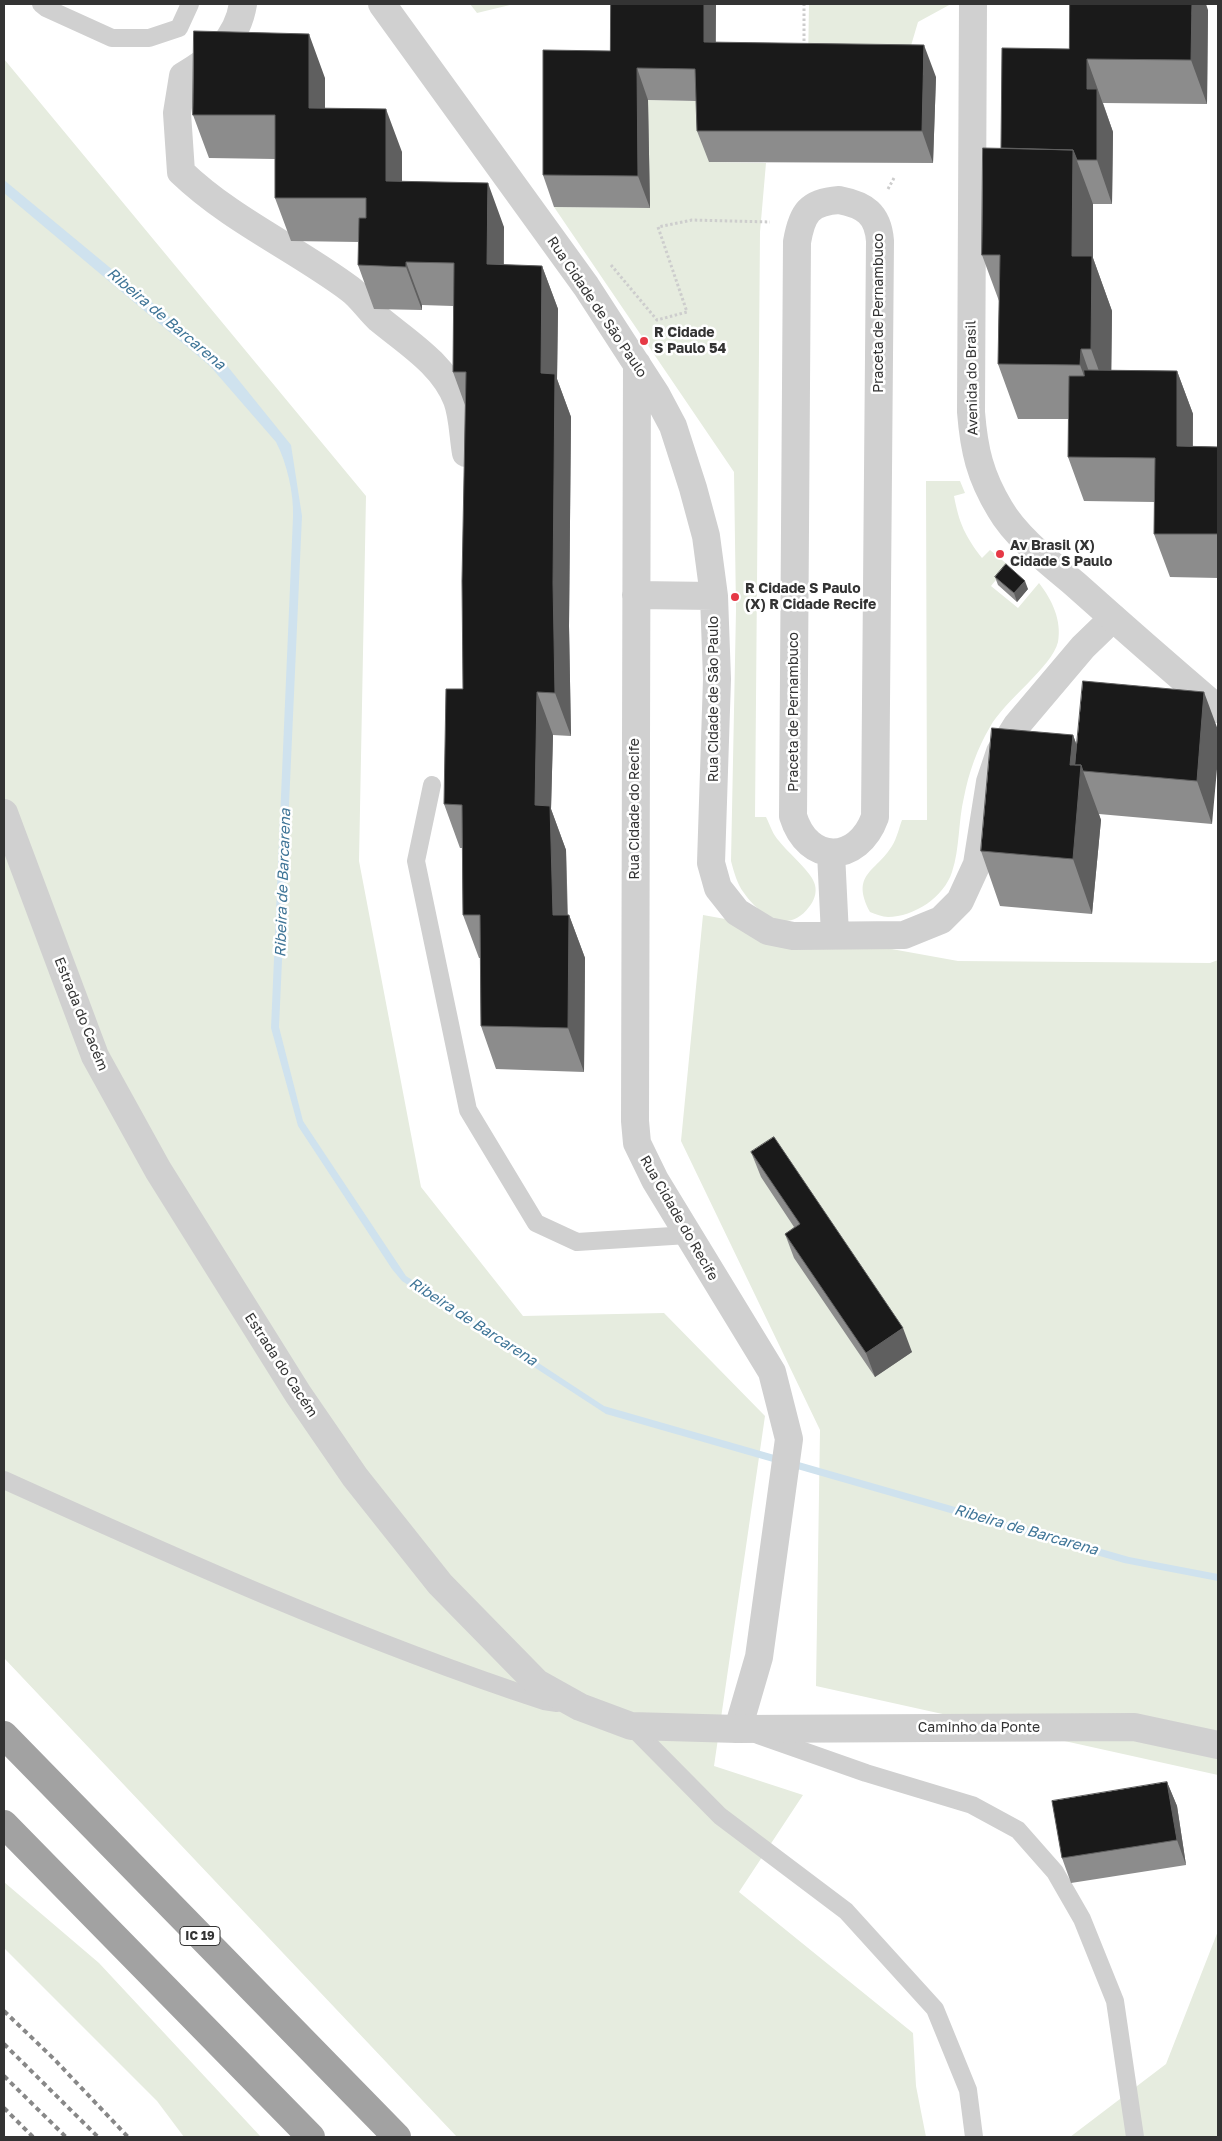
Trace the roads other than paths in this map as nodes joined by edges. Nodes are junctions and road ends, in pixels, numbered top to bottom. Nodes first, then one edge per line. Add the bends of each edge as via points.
1 (41, 4) edge
2 (190, 4) edge
3 (243, 4) edge
4 (382, 4) edge
5 (973, 4) edge
6 (637, 364) junction
7 (466, 453) edge
8 (636, 595) junction
9 (714, 596) junction
10 (1113, 618) junction
11 (1218, 709) edge
12 (432, 785) dead end
13 (4, 813) edge
14 (832, 853) junction
15 (835, 936) junction
16 (688, 1235) junction
17 (4, 1480) edge
18 (580, 1707) junction
19 (631, 1726) junction
20 (738, 1729) junction
21 (4, 1735) edge
22 (1218, 1745) edge
23 (4, 1824) edge
24 (311, 2137) edge
25 (397, 2137) edge
26 (974, 2137) edge
27 (1135, 2137) edge

1 - 2 lane via 112,38 149,38 179,28
3 - 7 street via 226,44 183,76 177,113 181,172 233,214 352,290 378,318 420,350 446,378 458,401
4 - 6 street, Rua Cidade de São Paulo via 586,286
5 - 10 street, Avenida do Brasil via 971,412 974,448 981,472 1012,526
6 - 8 street, Rua Cidade do Recife
6 - 9 street, Rua Cidade de São Paulo via 673,426 706,536
8 - 9 street
8 - 16 street, Rua Cidade do Recife via 634,1122 643,1158
9 - 15 street, Rua Cidade de São Paulo via 717,679 712,863 718,888 737,912 768,931 793,936
10 - 11 street, Avenida do Brasil
10 - 15 street, Rua Cidade de São Paulo via 1083,647 1017,724 1000,752 990,782 978,864 960,900 941,920 904,935
12 - 16 lane via 416,861 468,1110 536,1223 577,1242
13 - 18 street, Estrada do Cacém via 95,1056 158,1170 298,1394 355,1478 440,1584 537,1683
14 - 14 street, Praceta de Pernambuco via 848,851 862,841 876,817 880,241 879,228 872,215 857,203 839,200 822,201 809,210 800,225 797,242 793,816 803,837 815,848
14 - 15 street
16 - 20 street, Rua Cidade do Recife via 772,1372 790,1439 759,1657
17 - 18 lane via 343,1627 500,1686
18 - 19 street, Estrada do Cacém
19 - 20 street, Estrada do Cacém
19 - 26 lane via 720,1816 846,1911 935,2009 968,2090
20 - 22 street, Caminho da Ponte via 1134,1727
20 - 27 lane via 866,1773 972,1804 1018,1830 1055,1872 1082,1919 1115,2000
21 - 25 highway, IC 19
23 - 24 highway

